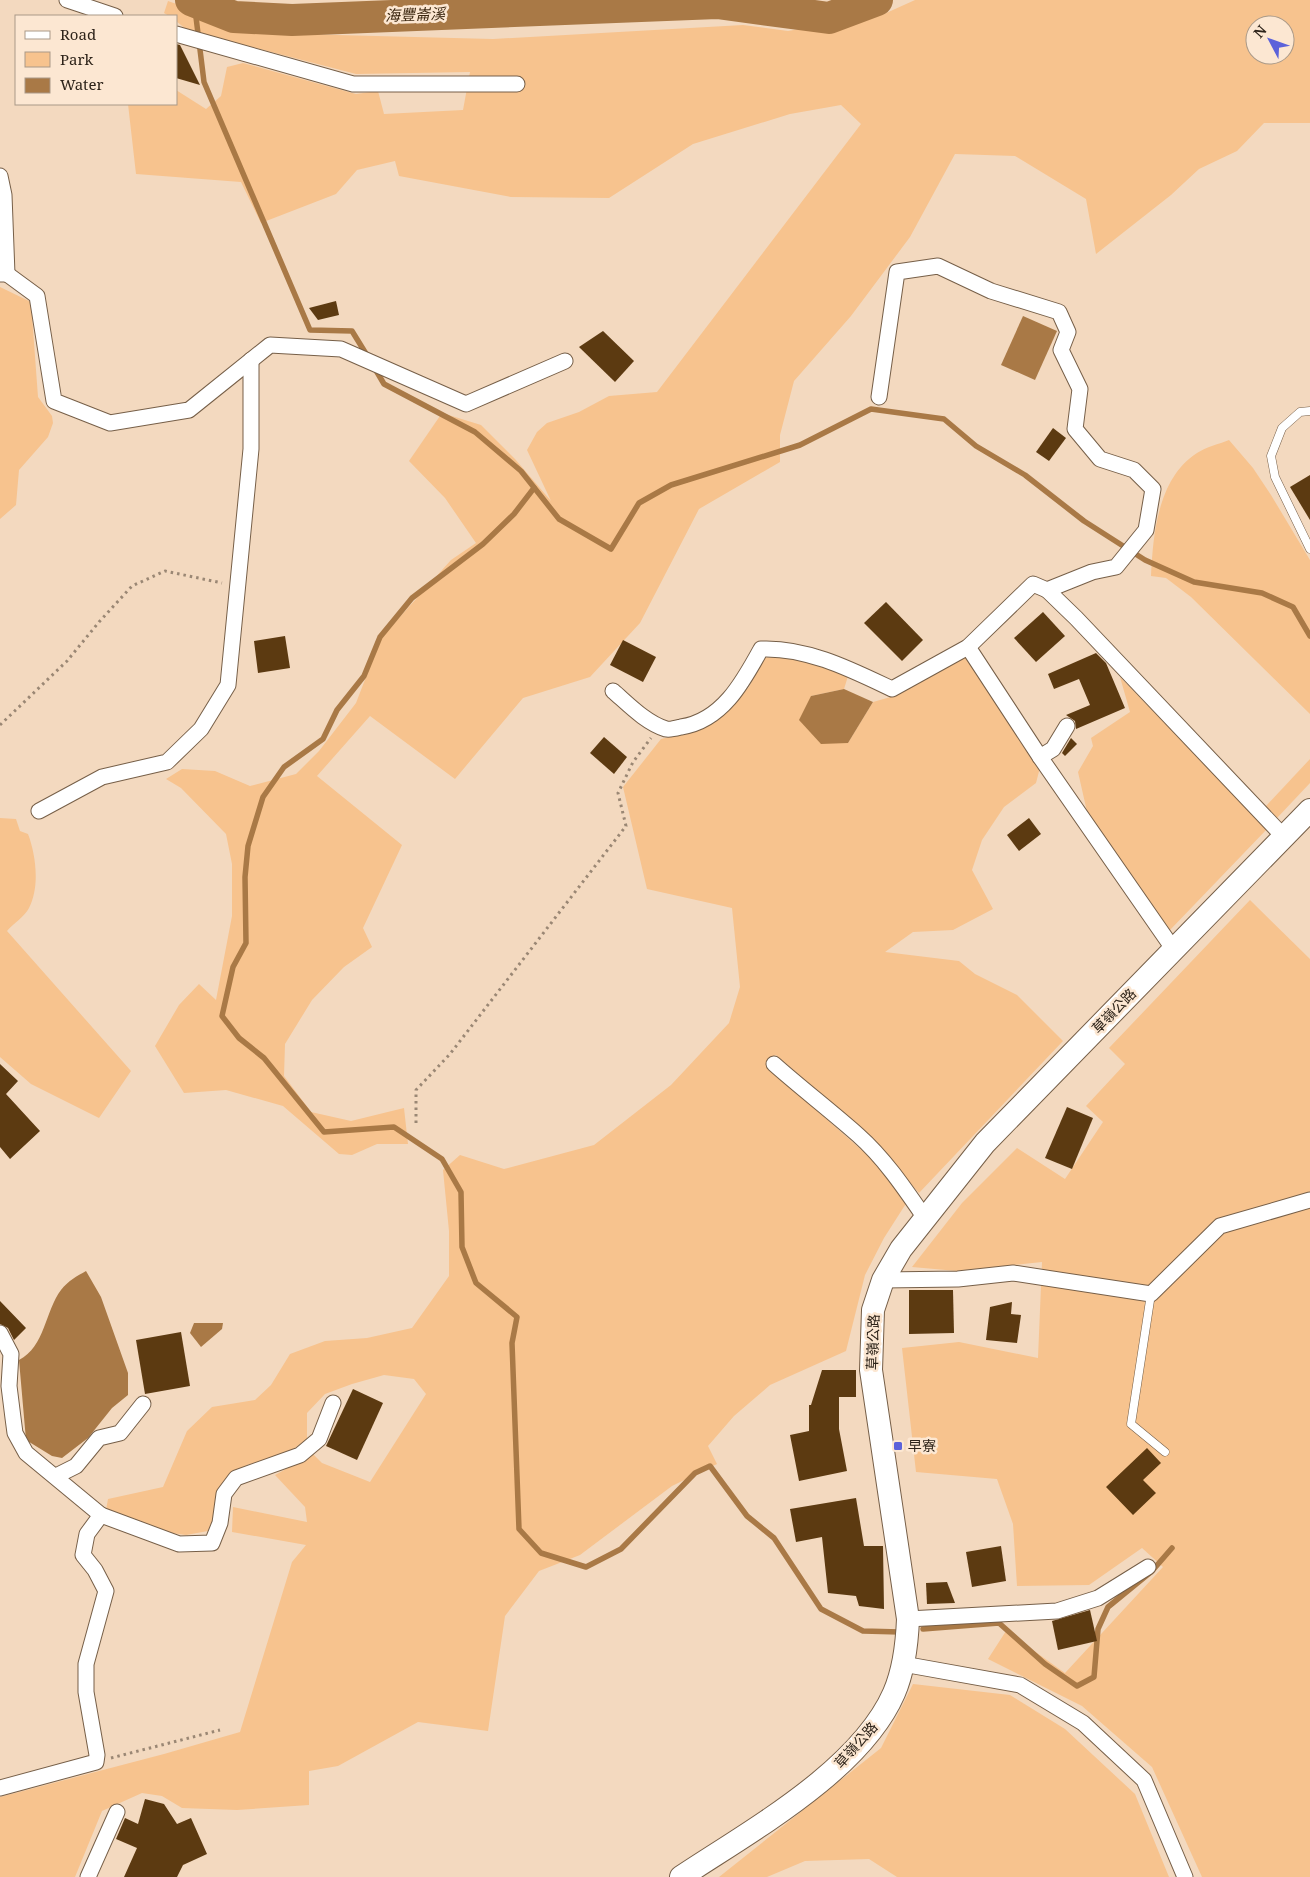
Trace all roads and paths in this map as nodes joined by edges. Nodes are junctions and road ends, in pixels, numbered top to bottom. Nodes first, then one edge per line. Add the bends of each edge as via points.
1 (67, 0) edge
2 (112, 15) edge
3 (180, 35) edge
4 (518, 84) dead end
5 (0, 176) edge
6 (3, 274) edge
7 (251, 360) junction
8 (565, 361) dead end
9 (879, 397) dead end
10 (1310, 411) edge
11 (1310, 549) edge
12 (237, 586) junction
13 (1047, 590) junction
14 (968, 646) junction
15 (613, 691) dead end
16 (0, 725) edge
17 (660, 725) junction
18 (1067, 726) dead end
19 (1040, 757) junction
20 (1310, 810) edge
21 (39, 811) dead end
22 (1284, 837) junction
23 (1174, 950) junction
24 (774, 1064) dead end
25 (416, 1123) dead end
26 (1310, 1200) edge
27 (925, 1218) junction
28 (883, 1280) junction
29 (1151, 1294) junction
30 (0, 1333) edge
31 (333, 1403) dead end
32 (143, 1404) dead end
33 (1166, 1452) dead end
34 (56, 1476) junction
35 (100, 1515) junction
36 (1148, 1567) dead end
37 (908, 1619) junction
38 (903, 1664) junction
39 (220, 1730) dead end
40 (96, 1762) junction
41 (0, 1788) edge
42 (117, 1812) dead end
43 (88, 1877) edge
44 (681, 1877) edge
45 (1185, 1877) edge

1 - 2 street
3 - 4 street via 354,84
5 - 6 street via 4,195
6 - 7 street via 36,296 54,402 110,423 189,410
7 - 8 street via 270,345 341,349 466,404
7 - 12 street via 251,449
9 - 13 street via 897,272 938,266 991,291 1058,312 1068,332 1060,350 1080,389 1075,429 1100,459 1134,470 1154,489 1146,530 1116,567 1092,572
10 - 11 lane via 1300,412 1282,428 1271,456 1275,477
12 - 16 path via 166,571 132,586 67,661
12 - 21 street via 228,685 201,729 167,762 102,777
13 - 14 street via 1033,584
13 - 22 street
14 - 17 street via 892,689 818,658 779,648 761,649 744,678 715,715 688,726 667,729
14 - 19 street
15 - 17 street via 646,718
17 - 25 path via 634,762 618,793 626,826 450,1054 416,1090
18 - 19 street via 1053,749
19 - 23 street
20 - 22 main road, 草嶺公路
22 - 23 main road, 草嶺公路
23 - 27 main road, 草嶺公路 via 985,1143
24 - 27 street via 858,1136 889,1168
26 - 29 street via 1220,1226
27 - 28 main road, 草嶺公路
28 - 29 street via 958,1279 1013,1273
28 - 37 main road, 草嶺公路 via 874,1310 871,1370
29 - 33 lane via 1132,1424
30 - 34 street via 11,1354 9,1386 15,1433 26,1453
31 - 35 street via 319,1439 300,1455 236,1478 224,1494 220,1523 212,1543 180,1544
32 - 34 street via 120,1433 99,1438 76,1466
34 - 35 street
35 - 40 street via 87,1534 83,1555 106,1591 86,1664 86,1692
36 - 37 street via 1098,1598 1056,1611
37 - 38 main road, 草嶺公路
38 - 44 main road, 草嶺公路 via 894,1693 880,1719 838,1767 797,1800
38 - 45 street via 1020,1685 1082,1723 1144,1780
39 - 40 path
40 - 41 street
42 - 43 street

